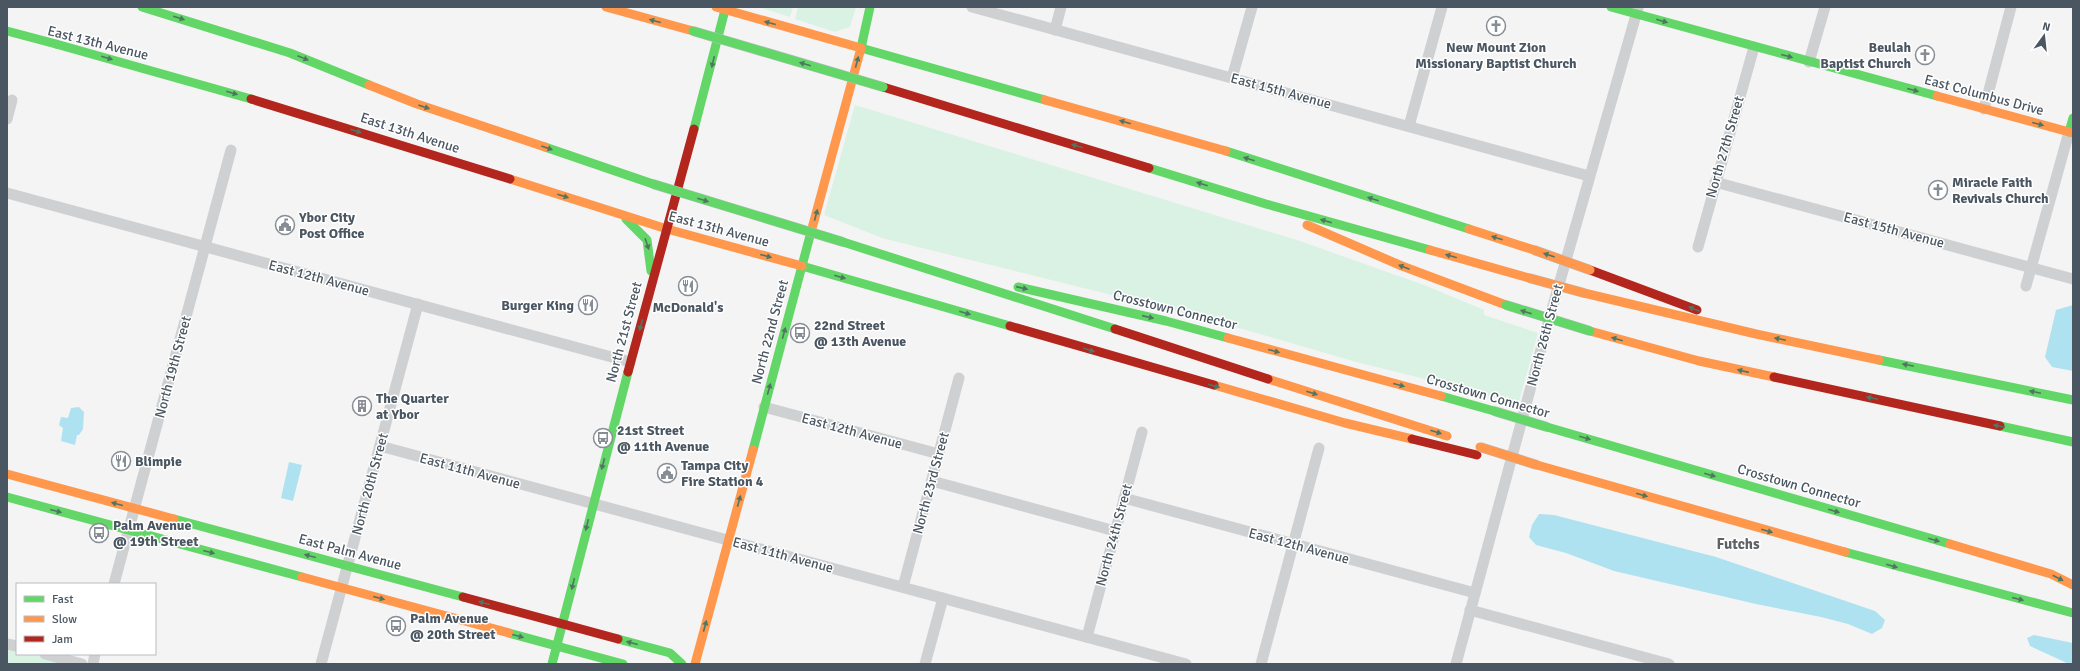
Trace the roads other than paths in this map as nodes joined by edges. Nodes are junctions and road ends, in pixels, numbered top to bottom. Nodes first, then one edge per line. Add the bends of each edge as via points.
1 (142, 7) edge
2 (606, 7) edge
3 (716, 7) edge
4 (870, 7) edge
5 (972, 7) edge
6 (1061, 7) edge
7 (1252, 7) edge
8 (1442, 7) edge
9 (1611, 7) edge
10 (1825, 7) edge
11 (2011, 7) edge
12 (725, 9) edge
13 (1637, 10) edge
14 (1055, 30) junction
15 (7, 31) edge
16 (7, 38) edge
17 (56, 44) junction
18 (1754, 47) junction
19 (861, 48) junction
20 (1809, 62) junction
21 (1232, 78) junction
22 (12, 100) dead end
23 (1984, 109) junction
24 (2073, 118) edge
25 (7, 119) edge
26 (1409, 126) junction
27 (2071, 133) edge
28 (231, 150) dead end
29 (1589, 176) junction
30 (1715, 182) junction
31 (7, 193) edge
32 (1266, 204) junction
33 (622, 215) junction
34 (666, 229) junction
35 (205, 247) junction
36 (1698, 247) dead end
37 (888, 257) junction
38 (802, 266) junction
39 (2033, 267) junction
40 (2073, 279) edge
41 (2026, 286) dead end
42 (651, 287) junction
43 (418, 304) junction
44 (1756, 334) junction
45 (630, 362) junction
46 (960, 378) dead end
47 (2073, 400) edge
48 (764, 407) junction
49 (1142, 432) dead end
50 (1457, 439) dead end
51 (2068, 441) edge
52 (380, 446) junction
53 (1319, 448) dead end
54 (939, 454) junction
55 (7, 474) edge
56 (932, 481) junction
57 (7, 498) edge
58 (1124, 498) junction
59 (592, 504) junction
60 (135, 509) junction
61 (129, 530) junction
62 (1115, 531) junction
63 (728, 540) junction
64 (1293, 544) junction
65 (348, 566) junction
66 (114, 583) edge
67 (2073, 585) edge
68 (903, 587) junction
69 (342, 588) junction
70 (1475, 593) junction
71 (943, 598) junction
72 (1470, 610) junction
73 (2073, 613) edge
74 (562, 624) junction
75 (1087, 637) junction
76 (556, 646) junction
77 (49, 655) edge
78 (1156, 660) edge
79 (82, 664) edge
80 (321, 664) edge
81 (552, 664) edge
82 (623, 664) edge
83 (682, 664) edge
84 (695, 664) edge
85 (925, 664) edge
86 (1186, 664) edge
87 (1261, 664) edge
88 (1456, 664) edge
89 (1669, 664) edge

1 -> 37 main road, bridge via 290,53 417,104 653,184
32 -> 2 main road, bridge via 883,87
3 - 12 main road
4 - 19 main road, North 22nd Street
5 - 14 street, East 15th Avenue
6 - 14 street
7 - 21 street
8 - 26 street
9 - 13 main road, East Columbus Drive
10 - 20 street
11 - 23 street
19 -> 12 main road
12 -> 34 main road, North 21st Street via 707,84
13 -> 18 main road, East Columbus Drive
13 - 29 street, North 26th Street
14 - 21 street, East 15th Avenue
15 - 17 main road
16 - 17 main road, East 13th Avenue
17 -> 33 main road, East 13th Avenue via 294,111
18 -> 20 main road, East Columbus Drive
18 - 30 street, North 27th Street
38 -> 19 main road, North 22nd Street
44 -> 19 main road, bridge via 1637,286 1534,250 1218,149
20 -> 23 main road, East Columbus Drive
21 - 26 street, East 15th Avenue
22 - 25 street
23 -> 27 main road, East Columbus Drive
24 - 27 main road
26 - 29 street, East 15th Avenue
27 - 39 street
28 - 35 street, North 19th Street
29 - 70 street, North 26th Street
30 - 36 street, North 27th Street
30 - 39 street, East 15th Avenue
31 - 35 street, East 12th Avenue
44 -> 32 main road, bridge via 1584,293
51 -> 32 main road, bridge via 1707,363 1590,331 1506,305 1356,248
33 - 34 main road, East 13th Avenue
33 -> 42 main road via 636,226 647,240 651,258
34 -> 38 main road, East 13th Avenue
34 - 42 main road, North 21st Street
35 - 43 street, East 12th Avenue
35 - 60 street, North 19th Street
37 -> 50 main road
37 -> 67 main road, Crosstown Connector, bridge via 1166,321 1494,411 2051,574
48 -> 38 main road, North 22nd Street
38 -> 73 main road, East 13th Avenue, bridge via 1330,419 1477,449 1940,579
39 - 40 street, East 15th Avenue
39 - 41 street
42 -> 45 main road, North 21st Street
43 - 45 street, East 12th Avenue
43 - 52 street, North 20th Street
47 -> 44 main road
45 -> 59 main road, North 21st Street
46 - 54 street, North 23rd Street
48 - 54 street, East 12th Avenue
63 -> 48 main road, North 22nd Street
49 - 58 street, North 24th Street
52 - 59 street, East 11th Avenue
52 - 65 street, North 20th Street
53 - 64 street
54 - 56 street, North 23rd Street
60 -> 55 main road, East Palm Avenue
56 - 62 street
56 - 68 street, North 23rd Street
57 -> 61 main road
58 - 62 street, North 24th Street
58 - 64 street, East 12th Avenue
59 - 63 street, East 11th Avenue
59 -> 74 main road, North 21st Street
60 - 61 street, North 19th Street
65 -> 60 main road, East Palm Avenue
61 - 66 street, North 19th Street
61 -> 69 main road
62 - 75 street, North 24th Street
63 - 68 street, East 11th Avenue
84 -> 63 main road, North 22nd Street
64 - 70 street, East 12th Avenue
64 - 87 street
65 - 69 street, North 20th Street
74 -> 65 main road, East Palm Avenue
68 - 71 street, East 11th Avenue
69 -> 76 main road
69 - 80 street, North 20th Street
70 - 72 street, North 26th Street
71 - 75 street, East 11th Avenue
71 - 85 street
72 - 88 street, North 26th Street
72 - 89 street
74 - 76 main road, North 21st Street
83 -> 74 main road, East Palm Avenue via 670,653
75 - 78 street, East 11th Avenue
76 - 81 main road, North 21st Street
76 - 82 main road
77 - 79 street
78 - 86 street, East 11th Avenue

